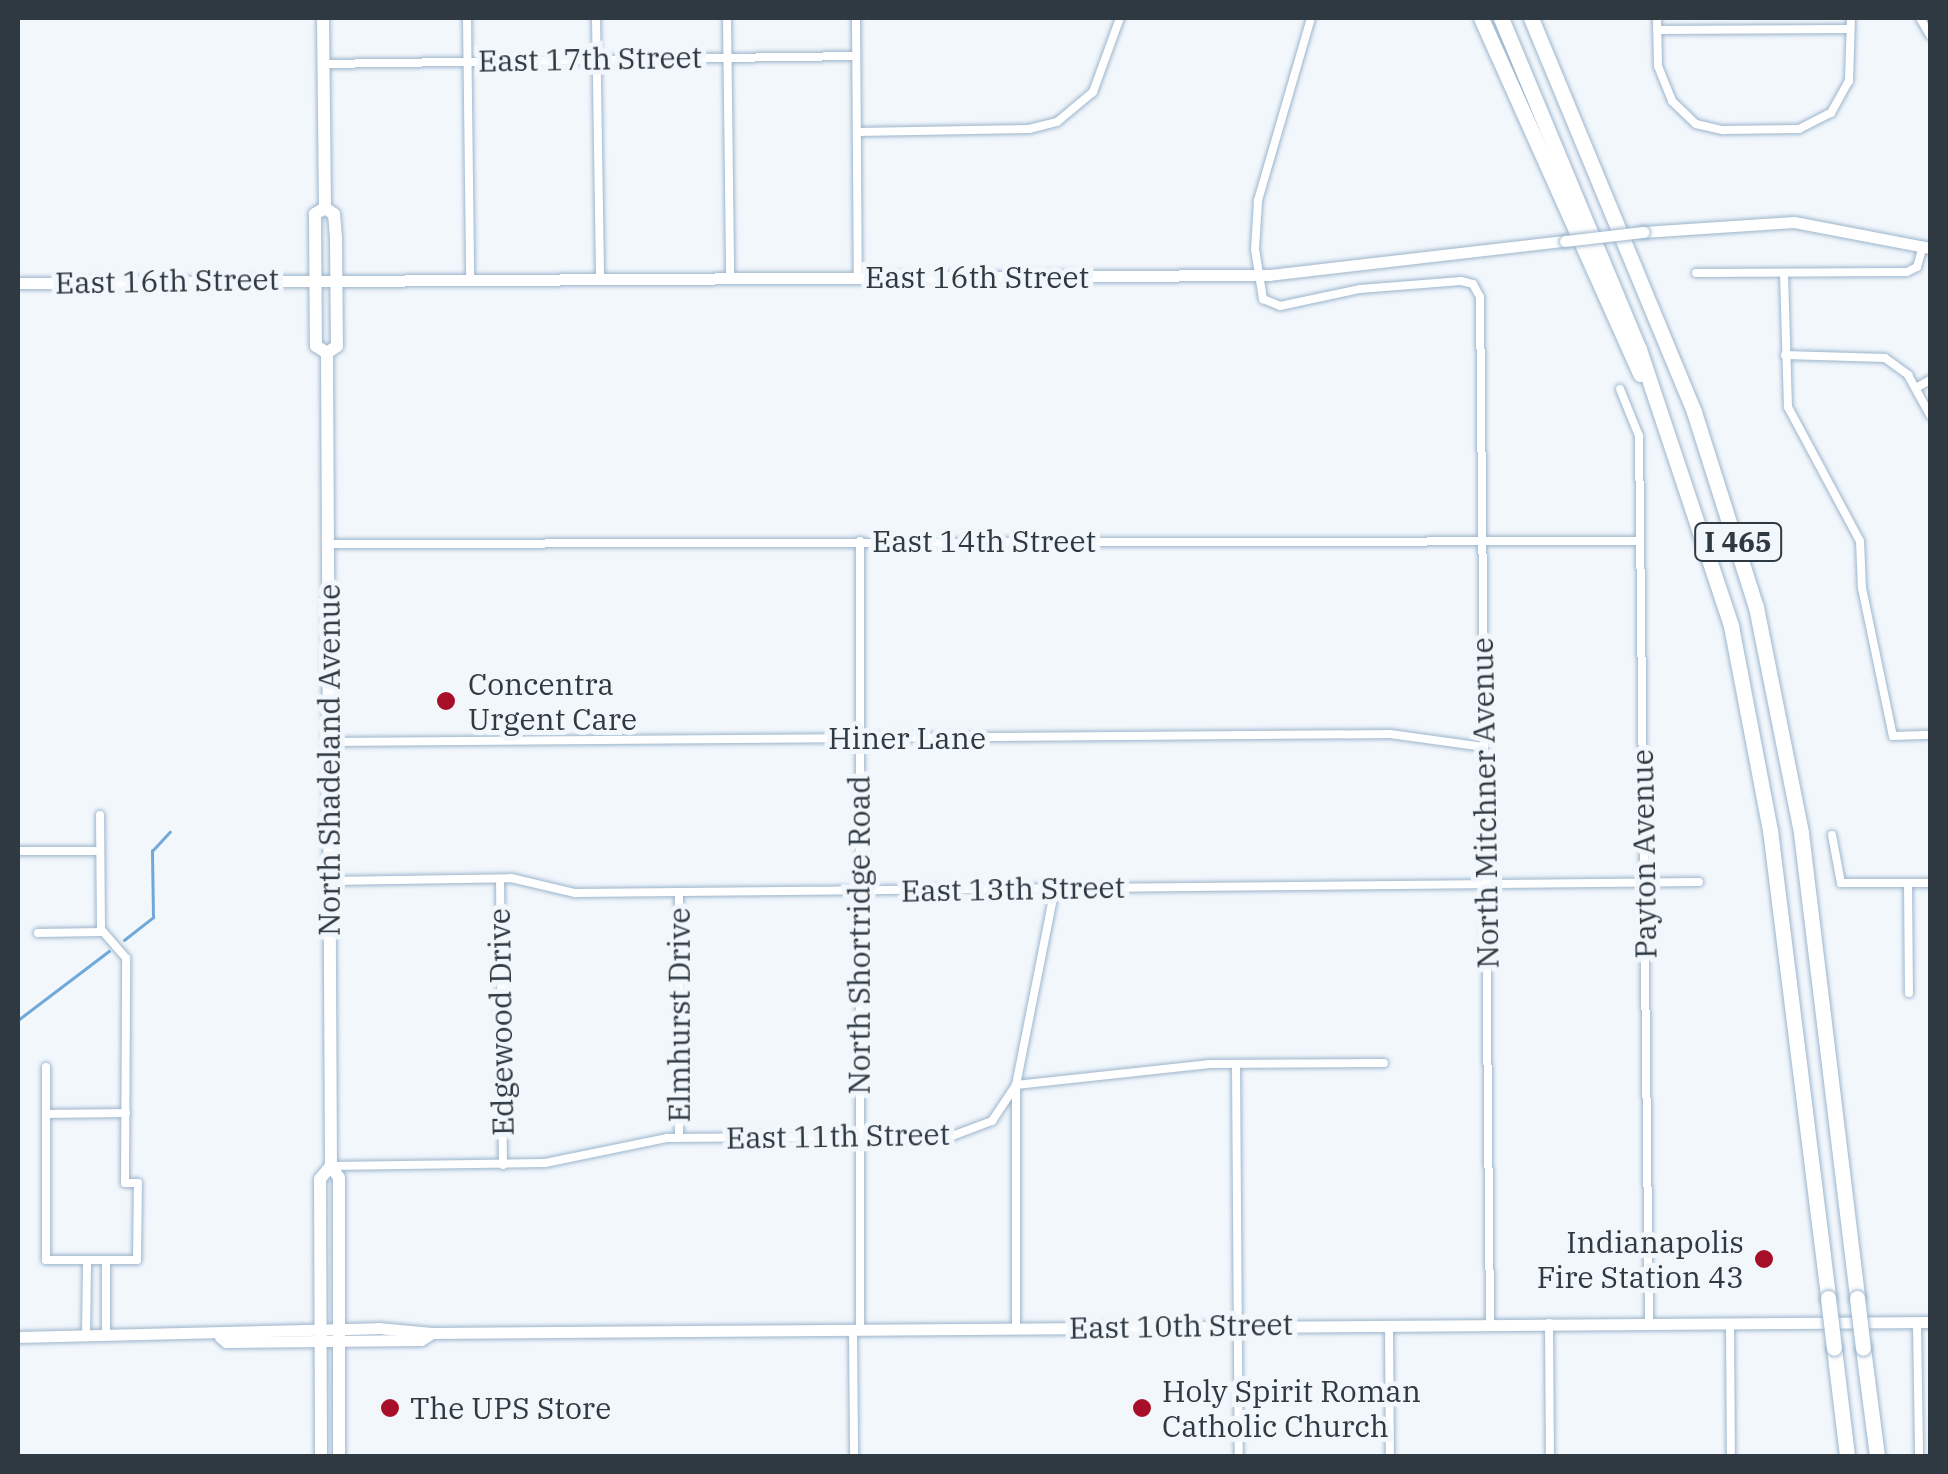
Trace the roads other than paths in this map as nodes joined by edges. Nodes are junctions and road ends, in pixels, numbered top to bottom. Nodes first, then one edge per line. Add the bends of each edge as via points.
1 (322, 18) edge
2 (467, 18) edge
3 (596, 18) edge
4 (726, 18) edge
5 (856, 18) edge
6 (1120, 18) edge
7 (1310, 18) edge
8 (1481, 18) edge
9 (1501, 18) edge
10 (1531, 18) edge
11 (1657, 18) edge
12 (1851, 18) edge
13 (1920, 18) edge
14 (1849, 29) junction
15 (1657, 30) junction
16 (1930, 35) edge
17 (856, 56) junction
18 (727, 58) junction
19 (597, 59) junction
20 (468, 60) junction
21 (323, 64) junction
22 (856, 132) junction
23 (325, 208) junction
24 (1927, 247) edge
25 (1696, 273) dead end
26 (1784, 273) junction
27 (1257, 276) junction
28 (600, 278) junction
29 (730, 278) junction
30 (858, 278) junction
31 (336, 279) junction
32 (470, 279) junction
33 (316, 280) junction
34 (18, 283) edge
35 (327, 354) junction
36 (1785, 355) junction
37 (1930, 380) edge
38 (1916, 388) junction
39 (1620, 389) dead end
40 (1655, 400) junction
41 (1930, 415) edge
42 (1483, 540) junction
43 (860, 541) junction
44 (1640, 541) junction
45 (328, 544) junction
46 (1930, 736) edge
47 (858, 738) junction
48 (329, 742) junction
49 (1484, 747) junction
50 (100, 815) dead end
51 (1832, 835) dead end
52 (18, 851) edge
53 (100, 851) junction
54 (500, 879) junction
55 (329, 880) junction
56 (1644, 882) junction
57 (1699, 882) dead end
58 (1908, 883) junction
59 (1930, 883) edge
60 (1486, 884) junction
61 (1055, 888) junction
62 (859, 890) junction
63 (679, 892) junction
64 (104, 932) junction
65 (38, 933) dead end
66 (1909, 993) dead end
67 (1384, 1063) dead end
68 (1236, 1064) junction
69 (46, 1067) dead end
70 (1016, 1085) junction
71 (126, 1113) junction
72 (46, 1114) junction
73 (860, 1136) junction
74 (679, 1138) junction
75 (502, 1165) junction
76 (330, 1166) junction
77 (87, 1260) junction
78 (106, 1260) junction
79 (1649, 1323) junction
80 (1924, 1323) edge
81 (1390, 1324) junction
82 (1490, 1324) junction
83 (1549, 1324) junction
84 (1730, 1324) junction
85 (1238, 1326) junction
86 (1016, 1328) junction
87 (857, 1330) junction
88 (320, 1335) junction
89 (338, 1335) junction
90 (18, 1337) edge
91 (86, 1338) junction
92 (106, 1338) junction
93 (321, 1456) edge
94 (339, 1456) edge
95 (854, 1456) edge
96 (1240, 1456) edge
97 (1390, 1456) edge
98 (1550, 1456) edge
99 (1731, 1456) edge
100 (1848, 1456) edge
101 (1876, 1456) edge
102 (1919, 1456) edge

1 - 21 main road, North Shadeland Avenue
2 - 20 street
3 - 19 street
4 - 18 street
5 - 17 street
6 - 22 street via 1100,78 1078,108 1034,129
7 - 27 street via 1260,190
8 - 40 highway
9 - 40 highway, I 465
10 - 101 highway, I 465, bridge via 1694,412 1752,590 1801,834
11 - 15 street
12 - 14 street
13 - 16 street
14 - 15 street
14 - 15 street via 1848,85 1832,113 1799,129 1723,130 1696,124 1672,102 1658,66
17 - 18 street, East 17th Street
17 - 22 street
18 - 19 street, East 17th Street
18 - 29 street
19 - 20 street, East 17th Street
19 - 28 street
20 - 21 street, East 17th Street
20 - 32 street
21 - 23 main road, North Shadeland Avenue
22 - 30 street
23 - 31 main road, North Shadeland Avenue via 334,214
23 - 33 main road, North Shadeland Avenue via 315,214
24 - 26 street via 1907,272
24 - 27 street, East 16th Street, bridge via 1794,222 1643,232
25 - 26 street
26 - 36 street
27 - 30 street, East 16th Street
27 - 42 street, North Mitchner Avenue via 1263,299 1280,306 1360,289 1473,284 1480,297
28 - 29 street, East 16th Street
28 - 32 street, East 16th Street
29 - 30 street, East 16th Street
31 - 32 street, East 16th Street
31 - 33 street, East 16th Street
31 - 35 main road, North Shadeland Avenue via 337,346
33 - 34 street, East 16th Street
33 - 35 main road, North Shadeland Avenue via 316,346
35 - 45 main road, North Shadeland Avenue
36 - 38 street via 1878,355 1902,369
36 - 46 street via 1789,412 1861,545 1862,588 1893,736
37 - 38 street
38 - 41 street
39 - 44 street, Payton Avenue via 1638,436
40 - 100 highway, I 465, bridge via 1722,593 1752,722
42 - 43 street, East 14th Street
42 - 44 street, East 14th Street
42 - 49 street, North Mitchner Avenue
43 - 45 street, East 14th Street
43 - 47 street, North Shortridge Road
44 - 56 street, Payton Avenue
45 - 48 main road, North Shadeland Avenue
47 - 48 street, Hiner Lane
47 - 49 street, Hiner Lane via 1390,734
47 - 62 street, North Shortridge Road
48 - 55 main road, North Shadeland Avenue
49 - 60 street, North Mitchner Avenue
50 - 53 street
51 - 58 street via 1841,883
52 - 53 street
53 - 64 street
54 - 55 street, East 13th Street
54 - 63 street, East 13th Street via 575,894
54 - 75 street, Edgewood Drive
55 - 76 main road, North Shadeland Avenue
56 - 57 street, East 13th Street
56 - 60 street, East 13th Street
56 - 79 street, Payton Avenue
58 - 59 street
58 - 66 street
60 - 61 street, East 13th Street
60 - 82 street, North Mitchner Avenue
61 - 62 street, East 13th Street
61 - 70 street
62 - 63 street, East 13th Street
62 - 73 street, North Shortridge Road
63 - 74 street, Elmhurst Drive
64 - 65 street
64 - 71 street via 126,958
67 - 68 street
68 - 70 street
68 - 85 street
69 - 72 street
70 - 73 street, East 11th Street via 995,1118 969,1132
70 - 86 street
71 - 72 street
71 - 78 street via 125,1183 138,1183 138,1260
72 - 77 street via 46,1260
73 - 74 street, East 11th Street
73 - 87 street, North Shortridge Road
74 - 75 street, East 11th Street
75 - 76 street, East 11th Street
76 - 88 main road, North Shadeland Avenue via 320,1179
76 - 89 main road, North Shadeland Avenue via 339,1178
77 - 78 street
77 - 91 street
78 - 92 street
79 - 83 street, East 10th Street
79 - 84 street, East 10th Street
80 - 84 street, East 10th Street
80 - 102 street
81 - 82 street, East 10th Street
81 - 85 street, East 10th Street
81 - 97 street
82 - 83 street, East 10th Street
83 - 98 street
84 - 99 street
85 - 86 street, East 10th Street
85 - 96 street
86 - 87 street, East 10th Street
87 - 89 street, East 10th Street via 432,1333 425,1340
87 - 95 street, North Shortridge Road
88 - 89 street, East 10th Street
88 - 92 street, East 10th Street via 226,1330 220,1336
88 - 93 main road, North Shadeland Avenue
89 - 94 main road, North Shadeland Avenue
90 - 91 street, East 10th Street
91 - 92 street, East 10th Street

